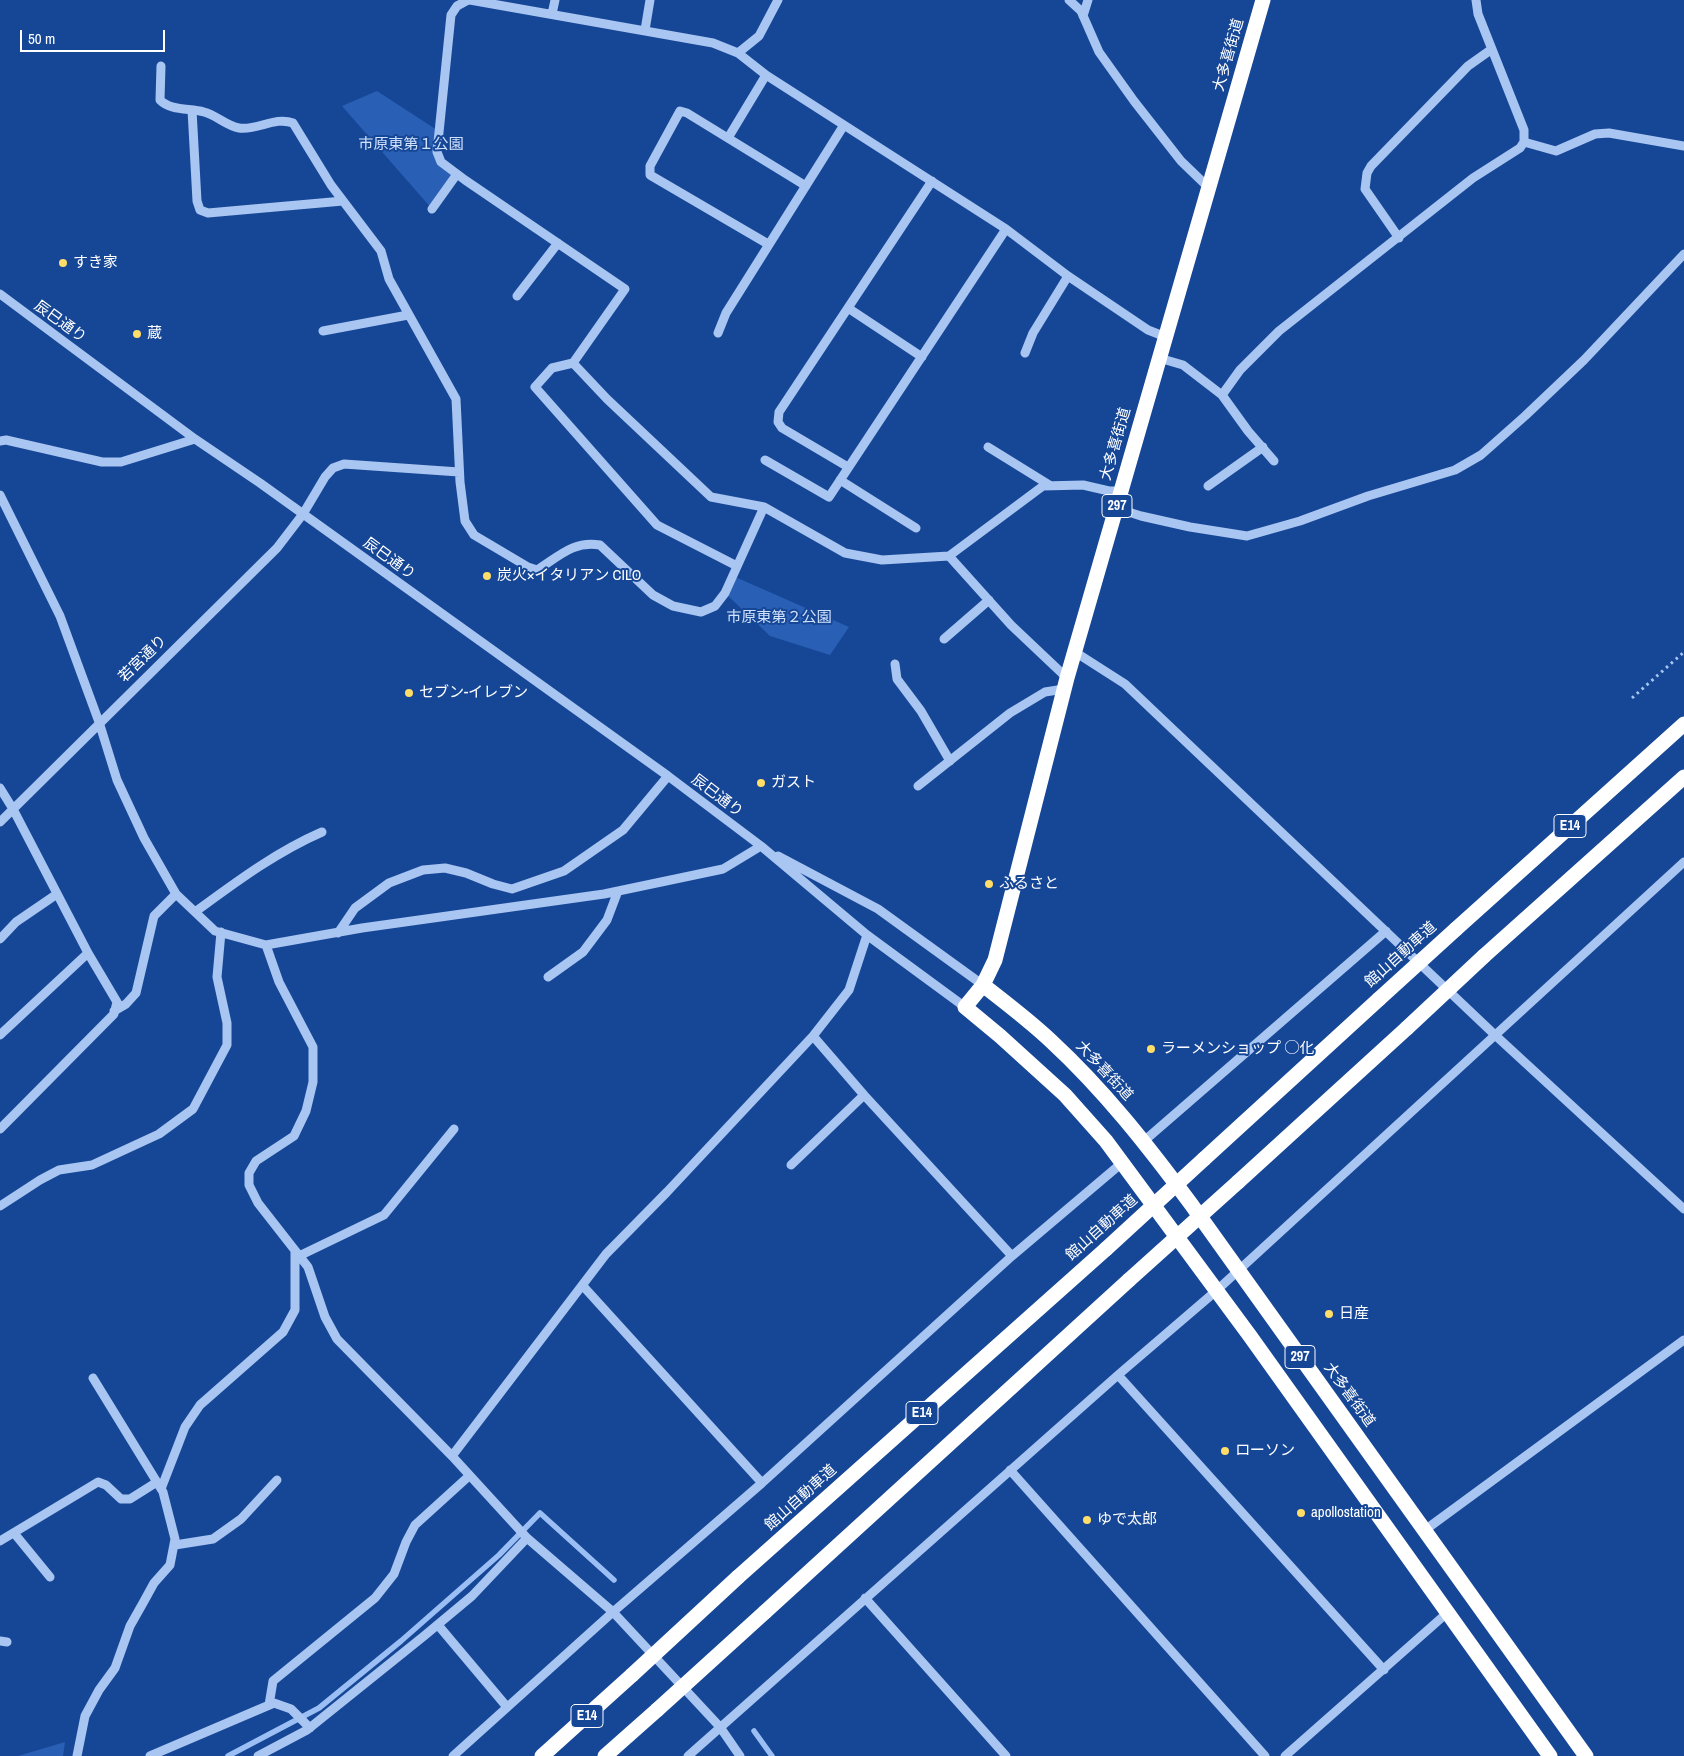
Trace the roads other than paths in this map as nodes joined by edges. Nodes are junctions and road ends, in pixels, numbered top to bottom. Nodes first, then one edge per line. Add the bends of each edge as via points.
1 (469, 0) edge
2 (555, 0) edge
3 (650, 0) edge
4 (778, 0) edge
5 (1069, 0) edge
6 (1088, 0) edge
7 (1263, 0) edge
8 (1476, 0) edge
9 (552, 14) junction
10 (1083, 16) junction
11 (645, 30) junction
12 (1492, 49) junction
13 (738, 53) junction
14 (161, 66) dead end
15 (766, 75) junction
16 (192, 110) junction
17 (844, 125) junction
18 (728, 138) junction
19 (1524, 142) junction
20 (1684, 146) edge
21 (457, 174) junction
22 (932, 181) junction
23 (806, 186) junction
24 (1209, 188) junction
25 (342, 201) junction
26 (432, 209) dead end
27 (1006, 229) junction
28 (1399, 238) junction
29 (558, 243) junction
30 (768, 244) junction
31 (1684, 254) edge
32 (1068, 276) junction
33 (0, 294) edge
34 (518, 296) dead end
35 (848, 308) junction
36 (408, 315) junction
37 (323, 331) dead end
38 (718, 334) dead end
39 (1166, 337) junction
40 (1025, 353) dead end
41 (922, 356) junction
42 (1159, 358) junction
43 (573, 363) junction
44 (1222, 394) junction
45 (196, 438) junction
46 (0, 441) edge
47 (988, 447) dead end
48 (1263, 447) junction
49 (765, 460) dead end
50 (1274, 460) dead end
51 (848, 467) junction
52 (459, 472) junction
53 (840, 480) junction
54 (1052, 486) junction
55 (1208, 486) dead end
56 (1121, 491) junction
57 (0, 495) edge
58 (764, 506) junction
59 (1116, 508) junction
60 (303, 514) junction
61 (916, 528) dead end
62 (949, 556) junction
63 (738, 566) junction
64 (989, 600) junction
65 (944, 639) dead end
66 (1075, 652) junction
67 (895, 664) dead end
68 (1066, 684) junction
69 (99, 722) junction
70 (1684, 724) edge
71 (950, 761) junction
72 (668, 776) junction
73 (1684, 777) edge
74 (918, 786) dead end
75 (0, 788) edge
76 (13, 809) junction
77 (0, 822) edge
78 (322, 832) dead end
79 (760, 846) junction
80 (1684, 862) edge
81 (618, 891) junction
82 (57, 894) junction
83 (176, 894) junction
84 (196, 912) junction
85 (1386, 931) junction
86 (221, 932) junction
87 (338, 933) junction
88 (867, 935) junction
89 (0, 939) edge
90 (266, 945) junction
91 (88, 953) junction
92 (548, 977) dead end
93 (983, 985) junction
94 (965, 1007) junction
95 (114, 1011) junction
96 (0, 1035) edge
97 (1495, 1035) junction
98 (814, 1036) junction
99 (864, 1095) junction
100 (0, 1129) edge
101 (454, 1129) dead end
102 (1144, 1141) junction
103 (1123, 1162) junction
104 (791, 1165) dead end
105 (0, 1206) edge
106 (1684, 1209) edge
107 (297, 1254) junction
108 (1012, 1256) junction
109 (1238, 1271) junction
110 (583, 1286) junction
111 (1216, 1291) junction
112 (1684, 1340) edge
113 (1118, 1375) junction
114 (93, 1378) dead end
115 (452, 1456) junction
116 (1010, 1470) junction
117 (469, 1476) junction
118 (277, 1480) dead end
119 (762, 1483) junction
120 (159, 1486) junction
121 (1425, 1530) junction
122 (14, 1533) junction
123 (527, 1538) junction
124 (0, 1541) edge
125 (175, 1545) junction
126 (50, 1577) dead end
127 (864, 1598) junction
128 (613, 1612) junction
129 (1447, 1613) junction
130 (438, 1625) junction
131 (1384, 1670) junction
132 (269, 1705) junction
133 (507, 1707) junction
134 (310, 1728) junction
135 (720, 1728) junction
136 (78, 1756) edge
137 (150, 1756) edge
138 (258, 1756) edge
139 (453, 1756) edge
140 (542, 1756) edge
141 (605, 1756) edge
142 (688, 1756) edge
143 (740, 1756) edge
144 (1006, 1756) edge
145 (1265, 1756) edge
146 (1285, 1756) edge
147 (1550, 1756) edge
148 (1586, 1756) edge

1 - 9 street
1 - 21 street via 457,6 451,15 437,152 441,162
2 - 9 street
3 - 11 street
4 - 13 street via 759,36
5 - 10 street
6 - 10 street
7 - 24 highway, 大多喜街道 / 297
8 - 12 street
9 - 11 street
10 - 24 street via 1099,52 1134,101 1182,161
11 - 13 street via 713,43
12 - 19 street via 1524,130
12 - 28 street via 1468,66 1367,173 1365,189
13 - 15 street
14 - 16 street via 160,100 166,106
15 - 17 street
15 - 18 street
16 - 25 street via 206,112 240,128 284,120 293,124
16 - 25 street via 200,210 208,212
17 - 22 street
17 - 23 street
18 - 23 street
18 - 30 street via 680,111 650,166 650,175
19 - 20 street via 1556,151 1595,134 1610,133
19 - 28 street
21 - 26 street
21 - 29 street
22 - 27 street
22 - 35 street
23 - 30 street
24 - 39 highway, 大多喜街道 / 297
25 - 36 street via 381,251 389,279
27 - 32 street
27 - 41 street
28 - 44 street via 1279,332 1240,370
29 - 34 street
29 - 43 street via 625,288
30 - 38 street via 726,312
31 - 59 street via 1532,410 1481,455 1456,470 1247,536 1190,527
32 - 39 street via 1148,330
32 - 40 street via 1033,333
33 - 45 street, 辰巳通り
35 - 41 street
35 - 51 street via 779,412 778,422 782,428
36 - 37 street
36 - 52 street via 456,399
39 - 42 highway, 大多喜街道 / 297
41 - 51 street
42 - 44 street via 1183,365
42 - 56 highway, 大多喜街道 / 297
43 - 58 street via 711,497
43 - 63 street via 552,368 536,387 657,525
44 - 48 street
45 - 46 street via 121,462 102,462
45 - 60 street, 辰巳通り
47 - 54 street
48 - 50 street
48 - 55 street
49 - 53 street via 829,497
51 - 53 street
52 - 60 street, 若宮通り via 344,464 333,468
52 - 63 street via 465,521 474,535 528,567 537,570 578,544 600,545 653,595 674,606 701,612 715,606
53 - 61 street
54 - 56 street via 1083,485
54 - 62 street via 1043,486
56 - 59 highway, 大多喜街道 / 297
57 - 69 street via 60,616
58 - 62 street via 846,553 882,560
58 - 63 street
59 - 66 highway, 大多喜街道 / 297
60 - 69 street, 若宮通り via 277,548
60 - 72 street, 辰巳通り
62 - 64 street
64 - 65 street
64 - 68 street
66 - 68 highway, 大多喜街道 / 297
66 - 85 street via 1125,684
67 - 71 street via 896,679 921,711
68 - 71 street via 1045,692 1010,713
68 - 93 highway, 大多喜街道 / 297 via 995,960
69 - 76 street, 若宮通り
69 - 83 street via 117,780 144,838
70 - 140 highway, 館山自動車道 / E14, bridge
71 - 74 street
72 - 79 street, 辰巳通り
72 - 87 street via 623,830 564,871 512,889 445,868 423,870 389,884 355,908
73 - 141 highway, E14, bridge
75 - 76 street
76 - 77 street, 若宮通り
76 - 82 street
78 - 84 street via 294,844
79 - 81 street via 723,869
79 - 88 street, 辰巳通り
79 - 93 street, 辰巳通り via 878,909
80 - 97 street
81 - 87 street
81 - 92 street via 607,920 583,952
82 - 89 street via 16,922
82 - 91 street
83 - 84 street
83 - 95 street via 154,916 136,993
84 - 86 street via 215,931
85 - 97 street
85 - 102 street
86 - 90 street
86 - 105 street via 217,976 227,1024 227,1045 193,1109 158,1134 92,1165 59,1170
87 - 90 street
88 - 94 street, 辰巳通り
88 - 98 street via 849,990
90 - 107 street via 279,982 313,1047 313,1082 306,1111 294,1136 256,1161 249,1174 249,1185 258,1203
91 - 95 street via 116,1002
91 - 96 street
93 - 94 highway, 大多喜街道 / 297
93 - 102 highway, 大多喜街道 / 297 via 1050,1040
94 - 103 highway, 297 via 1065,1095
95 - 100 street
97 - 106 street
97 - 109 street
98 - 99 street
98 - 110 street via 606,1254
99 - 104 street
99 - 108 street
101 - 107 street via 384,1215
102 - 109 highway, 大多喜街道 / 297
103 - 108 street
103 - 111 highway, 297
107 - 115 street via 308,1267 325,1317 337,1339
107 - 120 street via 296,1310 284,1332 200,1405 185,1427
108 - 119 street
109 - 111 street
109 - 121 highway, 大多喜街道 / 297
110 - 115 street
110 - 119 street
111 - 113 street
111 - 129 highway, 297
112 - 121 street
113 - 116 street
113 - 131 street
114 - 120 street
115 - 117 street
116 - 127 street
116 - 145 street
117 - 123 street
117 - 132 street via 416,1525 394,1574 375,1598 273,1681
118 - 125 street via 241,1519 212,1539
119 - 128 street
120 - 122 street via 130,1499 122,1499 98,1482
120 - 125 street via 176,1539
121 - 148 highway, 大多喜街道 / 297
122 - 124 street
122 - 126 street
123 - 128 street
123 - 130 street via 472,1596
125 - 136 street via 170,1565 154,1583 130,1626 115,1668 85,1716
127 - 135 street
127 - 144 street
128 - 133 street
128 - 135 street
129 - 131 street
129 - 147 highway, 297
130 - 133 street
130 - 134 street
131 - 146 street
132 - 134 street via 274,1703 291,1709
132 - 137 street
133 - 139 street
134 - 138 street
135 - 142 street
135 - 143 street

